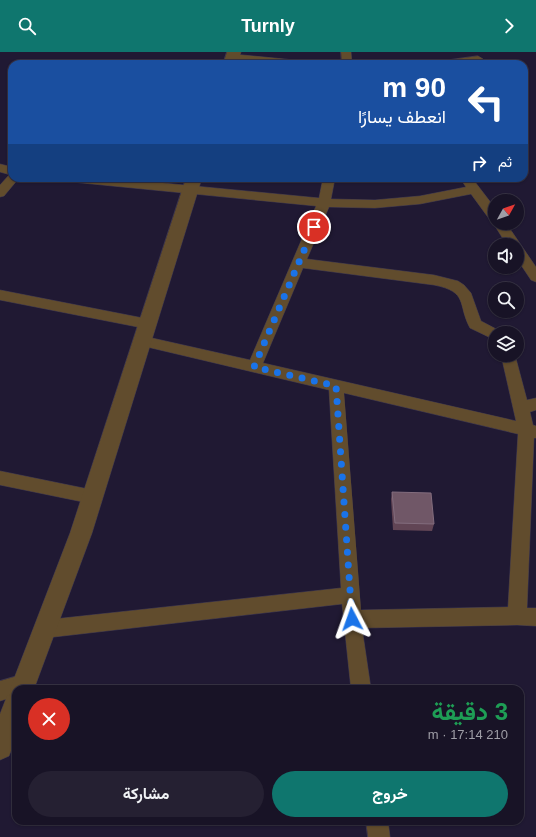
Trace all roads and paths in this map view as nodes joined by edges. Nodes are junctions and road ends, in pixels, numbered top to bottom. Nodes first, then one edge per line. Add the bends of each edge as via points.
1 (232, 58) edge
2 (478, 59) dead end
3 (257, 60) edge
4 (471, 60) edge
5 (10, 182) edge
6 (107, 182) edge
7 (328, 182) edge
8 (469, 182) edge
9 (192, 184) edge
10 (475, 190) junction
11 (0, 193) edge
12 (324, 203) junction
13 (488, 208) edge
14 (524, 259) edge
15 (298, 263) junction
16 (536, 277) edge
17 (0, 295) edge
18 (488, 331) edge
19 (145, 332) junction
20 (511, 362) edge
21 (254, 367) junction
22 (336, 386) junction
23 (529, 406) edge
24 (531, 430) edge
25 (0, 478) edge
26 (93, 497) junction
27 (350, 595) junction
28 (517, 616) junction
29 (536, 617) edge
30 (352, 619) junction
31 (45, 629) junction
32 (24, 685) edge
33 (360, 685) edge
34 (0, 691) edge
35 (12, 692) edge
36 (12, 716) edge
37 (0, 747) edge
38 (378, 825) edge
39 (379, 837) edge

1 - 3 street
2 - 4 street
5 - 11 street
6 - 9 street
7 - 12 street
8 - 10 street
9 - 12 street
9 - 19 street
10 - 12 street via 420,200
10 - 13 street
12 - 15 street
14 - 16 street
15 - 18 street via 434,280 458,286 467,296 475,324
15 - 21 street
17 - 19 street
19 - 21 street
19 - 26 street
20 - 23 street
21 - 22 street
22 - 24 street
22 - 27 street
23 - 24 street
24 - 28 street
25 - 26 street
26 - 31 street
27 - 30 street
27 - 31 street
28 - 29 street
28 - 30 street
30 - 33 street
31 - 32 street
34 - 35 street
36 - 37 street
38 - 39 street

